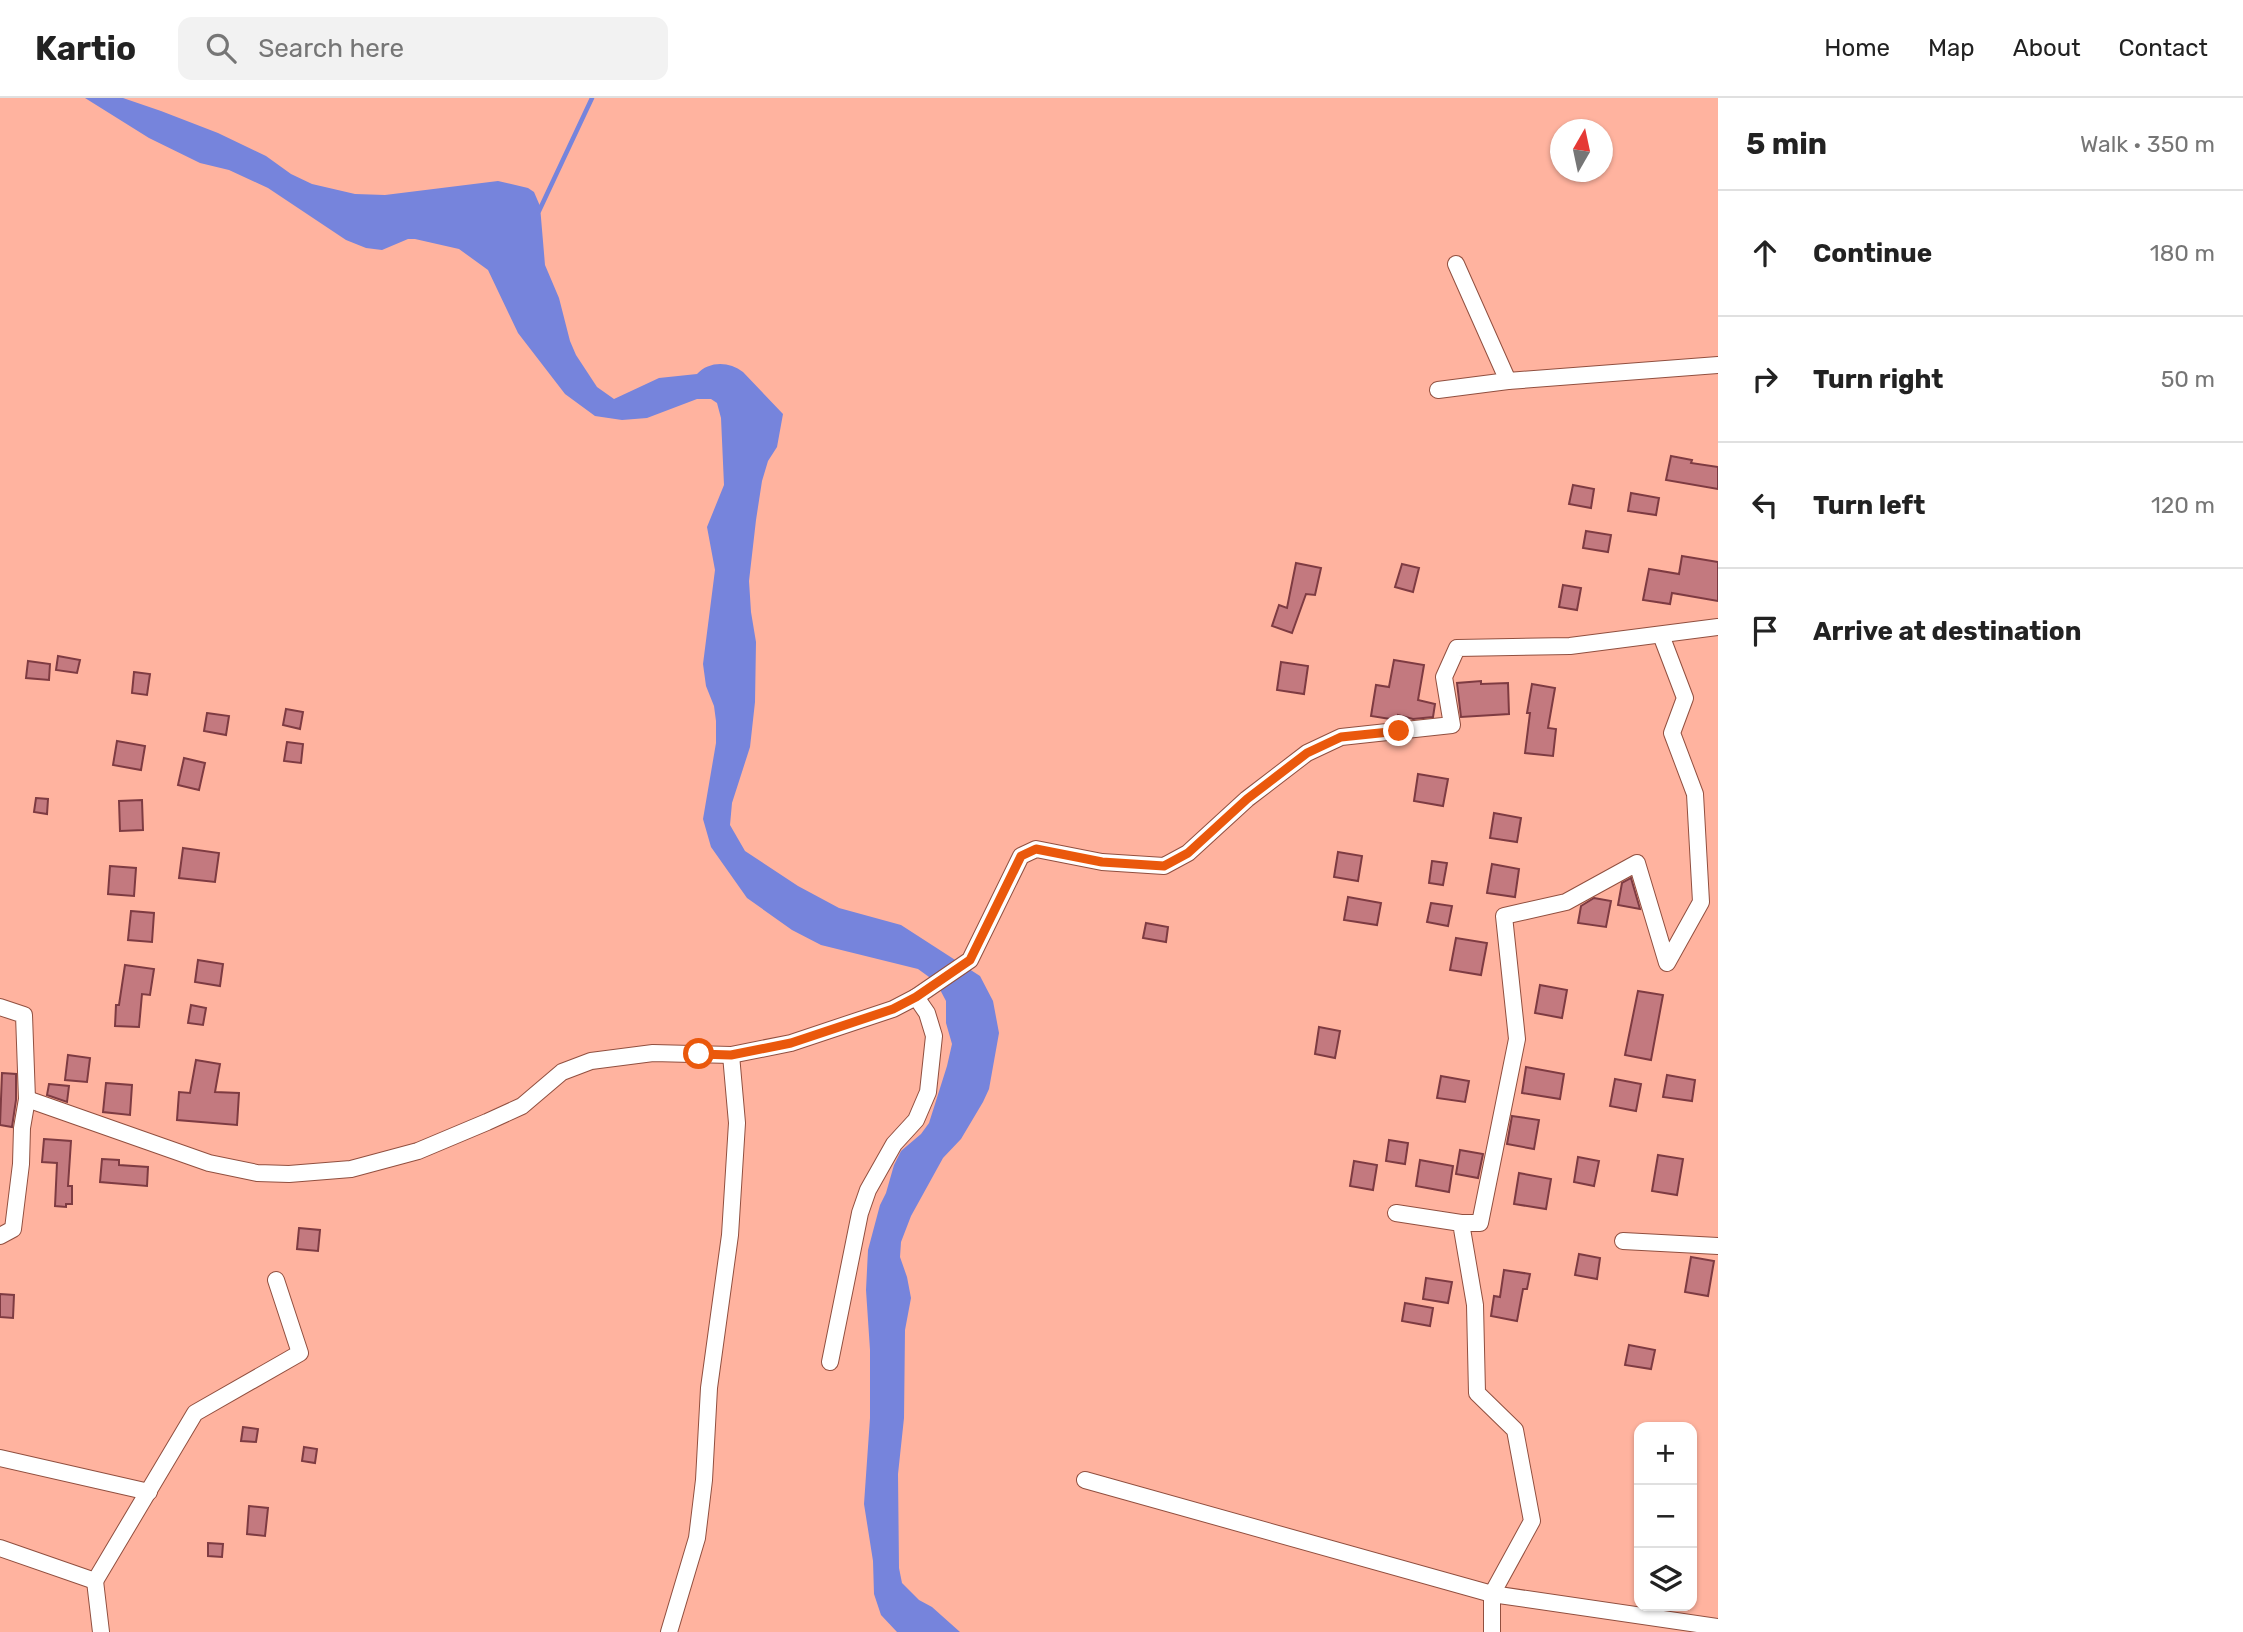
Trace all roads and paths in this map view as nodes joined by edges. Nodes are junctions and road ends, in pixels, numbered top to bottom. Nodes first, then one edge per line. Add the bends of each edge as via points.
1 (1456, 264) dead end
2 (1718, 365) edge
3 (1508, 381) junction
4 (1437, 390) dead end
5 (1718, 627) edge
6 (1661, 635) junction
7 (922, 993) junction
8 (0, 1007) edge
9 (731, 1055) junction
10 (27, 1099) junction
11 (1396, 1213) dead end
12 (1461, 1223) junction
13 (0, 1237) edge
14 (1623, 1241) dead end
15 (1718, 1246) edge
16 (276, 1280) dead end
17 (830, 1362) dead end
18 (0, 1458) edge
19 (1085, 1480) dead end
20 (149, 1492) junction
21 (0, 1548) edge
22 (95, 1581) junction
23 (1492, 1594) junction
24 (1718, 1627) edge
25 (102, 1632) edge
26 (669, 1632) edge
27 (1492, 1632) edge

1 - 3 street
2 - 3 street
3 - 4 street
5 - 6 street
6 - 7 street via 1570,646 1457,648 1444,677 1452,725 1341,737 1307,753 1188,853 1164,866 1102,862 1036,849 1021,856 970,960
6 - 12 street via 1685,698 1672,733 1695,794 1701,902 1667,964 1637,863 1566,902 1504,916 1517,1039 1480,1223
7 - 9 street via 893,1009 791,1043
7 - 17 street via 934,1036 928,1092 916,1119 894,1144 868,1190
8 - 10 street via 24,1015
9 - 10 street via 653,1053 591,1061 562,1072 522,1106 418,1151 351,1168 289,1174 209,1163
9 - 26 street via 737,1123 730,1235 709,1388 704,1480 697,1538
10 - 13 street via 13,1229
11 - 12 street
12 - 23 street via 1475,1305 1476,1393 1515,1430 1532,1521
14 - 15 street
16 - 20 street via 300,1353 195,1413
18 - 20 street
19 - 23 street
20 - 22 street
21 - 22 street
22 - 25 street
23 - 24 street
23 - 27 street

